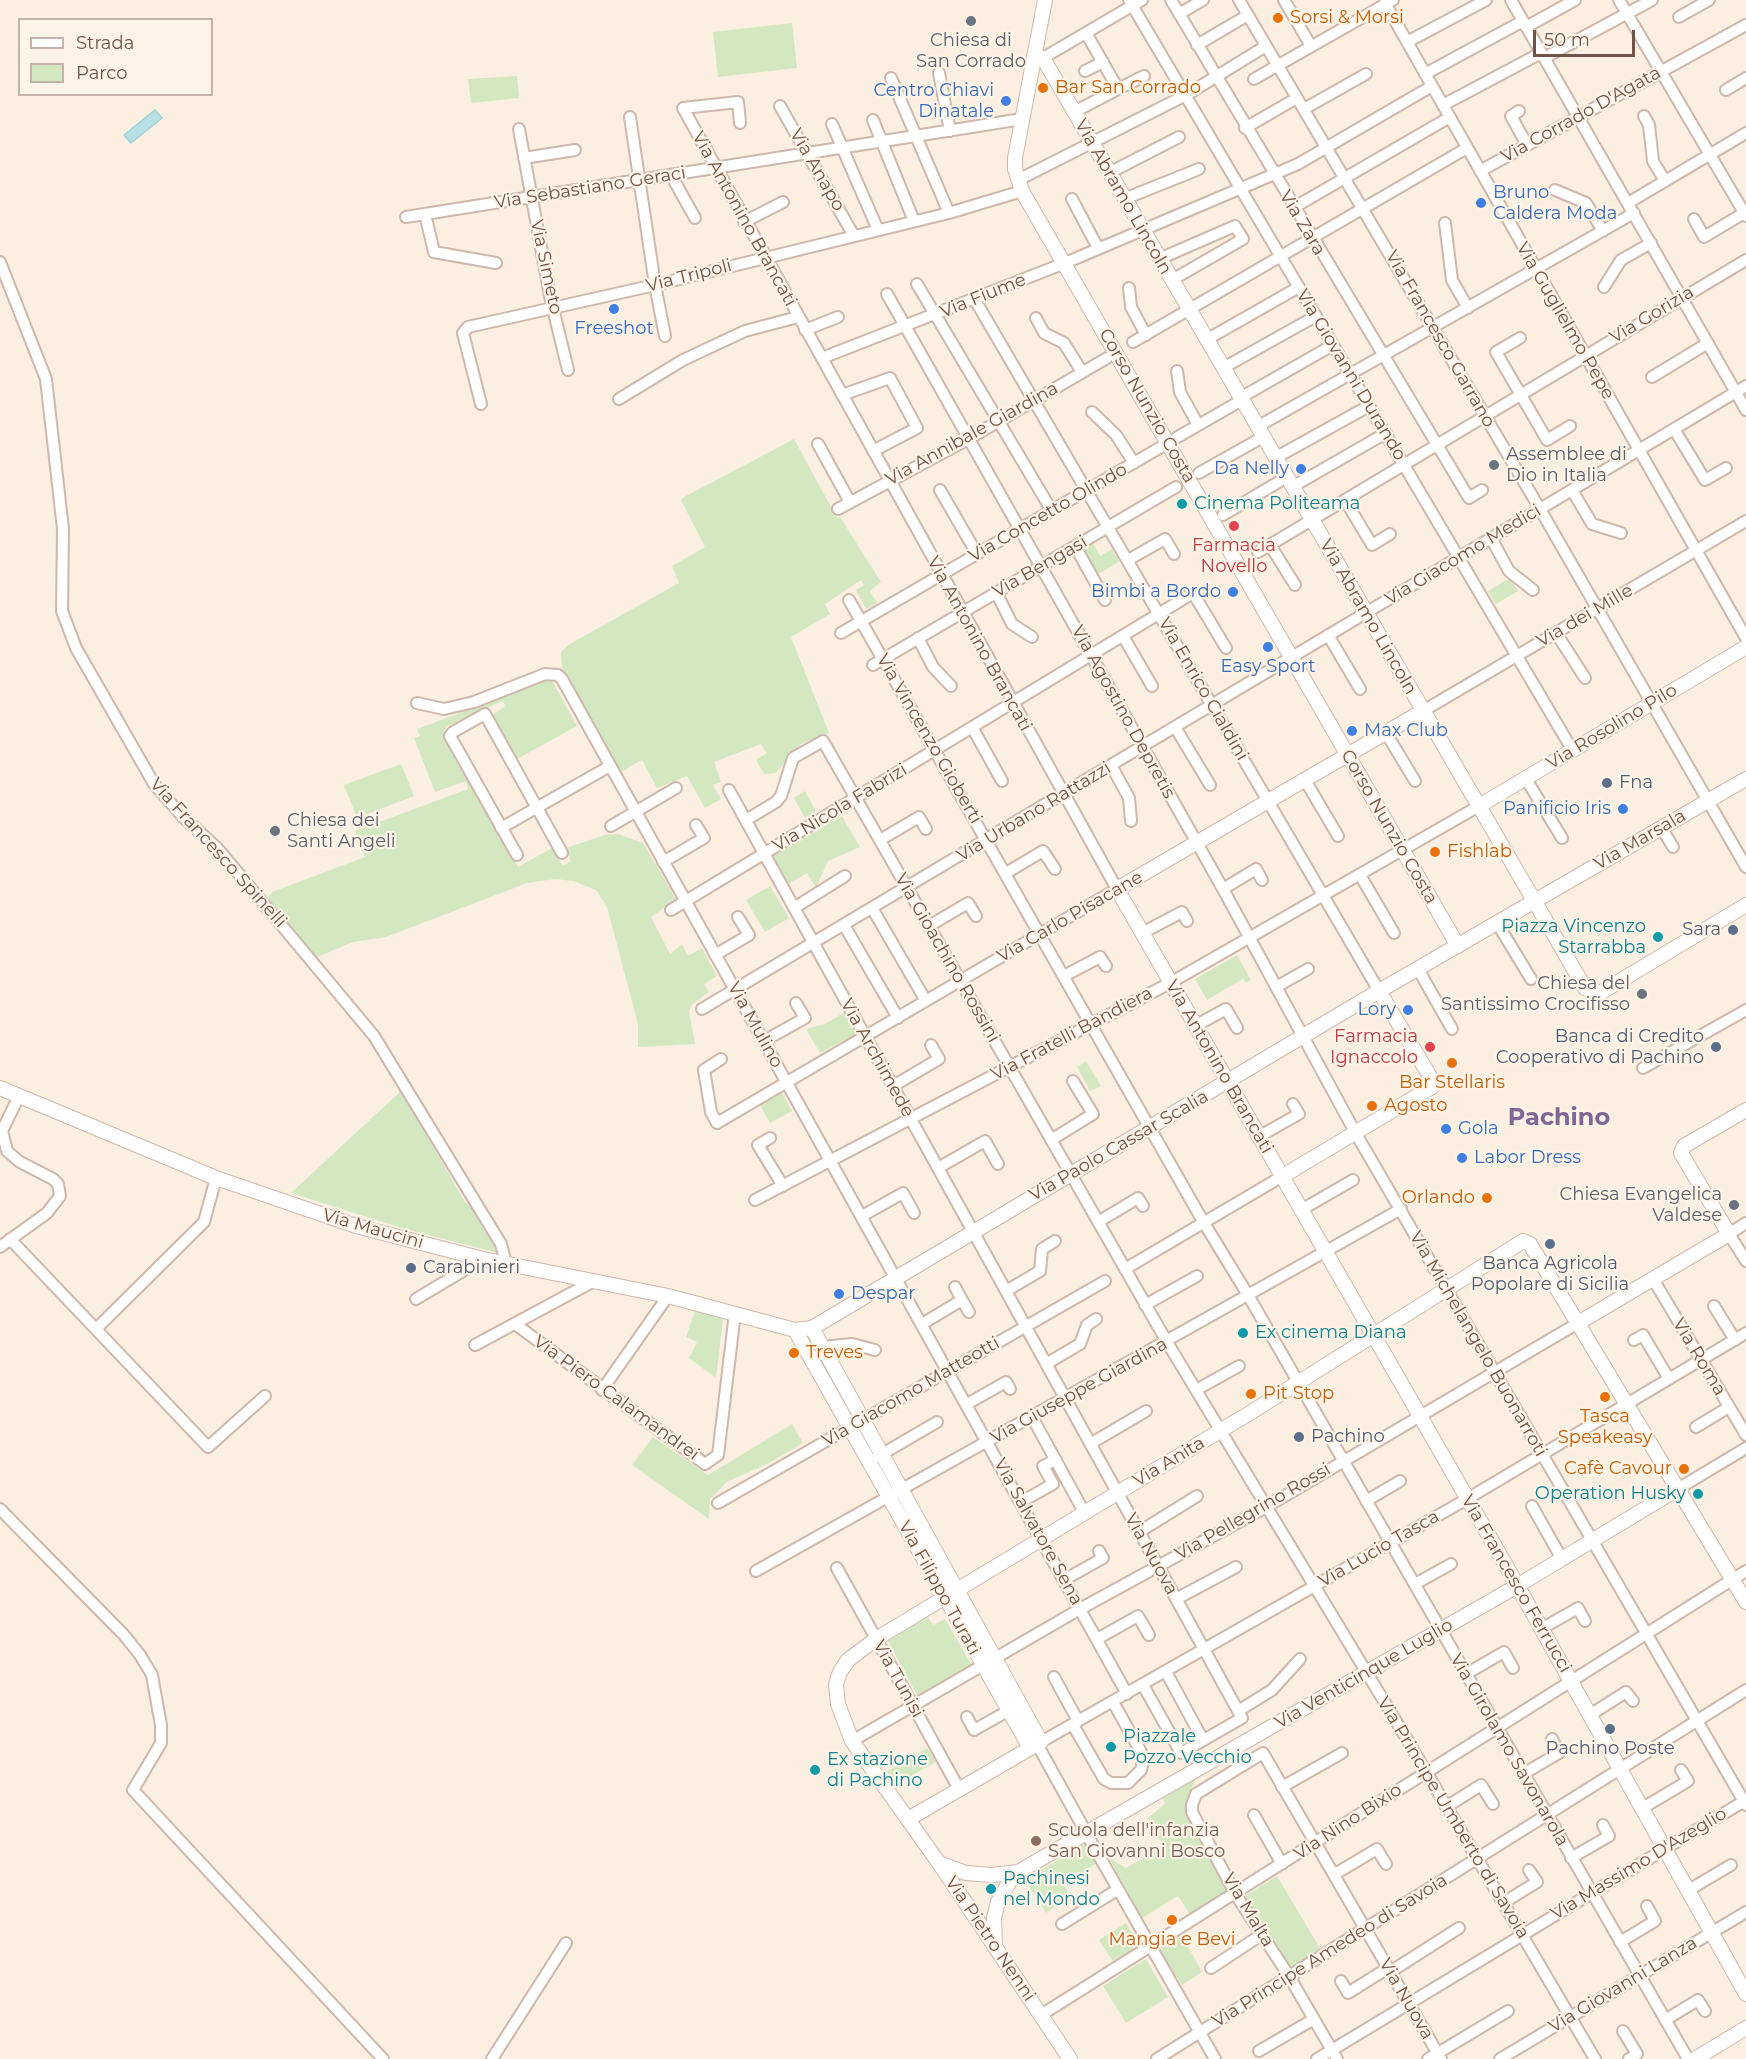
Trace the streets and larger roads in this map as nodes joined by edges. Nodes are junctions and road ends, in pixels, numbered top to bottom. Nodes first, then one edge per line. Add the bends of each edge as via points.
1 (1045, 0) edge
2 (1171, 0) edge
3 (1203, 0) edge
4 (1239, 0) edge
5 (1284, 0) edge
6 (1486, 0) edge
7 (1511, 0) edge
8 (1575, 0) edge
9 (1619, 0) edge
10 (1652, 0) edge
11 (1709, 0) edge
12 (1135, 2) edge
13 (1389, 2) edge
14 (1627, 13) junction
15 (1179, 14) junction
16 (1248, 15) junction
17 (1679, 16) dead end
18 (1525, 24) junction
19 (1746, 24) edge
20 (1086, 33) junction
21 (1407, 42) junction
22 (1197, 45) junction
23 (1266, 46) junction
24 (1311, 46) junction
25 (1543, 56) junction
26 (1039, 57) junction
27 (1103, 62) junction
28 (1278, 66) junction
29 (1085, 71) dead end
30 (1661, 71) junction
31 (939, 73) dead end
32 (1366, 74) dead end
33 (1425, 74) junction
34 (1144, 76) dead end
35 (1215, 76) junction
36 (891, 78) dead end
37 (1746, 78) edge
38 (1254, 79) dead end
39 (1432, 86) junction
40 (1118, 90) junction
41 (1726, 90) dead end
42 (1186, 95) junction
43 (1297, 98) junction
44 (1443, 105) junction
45 (780, 106) dead end
46 (1304, 109) junction
47 (1074, 112) junction
48 (1511, 116) dead end
49 (1644, 116) dead end
50 (630, 117) dead end
51 (1450, 117) junction
52 (1578, 117) junction
53 (1022, 119) junction
54 (873, 120) dead end
55 (740, 123) dead end
56 (832, 124) dead end
57 (1245, 128) junction
58 (519, 129) dead end
59 (950, 130) junction
60 (1746, 133) edge
61 (916, 136) junction
62 (1179, 137) dead end
63 (880, 142) junction
64 (1092, 144) junction
65 (1527, 145) junction
66 (843, 147) junction
67 (1326, 147) junction
68 (1467, 148) junction
69 (575, 150) dead end
70 (808, 153) junction
71 (1710, 154) junction
72 (524, 158) junction
73 (716, 168) junction
74 (1199, 169) dead end
75 (1480, 171) junction
76 (1109, 173) junction
77 (1273, 174) junction
78 (671, 175) junction
79 (1345, 178) junction
80 (639, 180) junction
81 (1665, 181) junction
82 (1020, 186) junction
83 (1240, 188) junction
84 (1555, 190) dead end
85 (531, 197) junction
86 (1072, 198) dead end
87 (1124, 199) junction
88 (783, 202) dead end
89 (1628, 203) junction
90 (1293, 208) junction
91 (1363, 209) junction
92 (949, 213) junction
93 (1634, 213) junction
94 (425, 214) junction
95 (1745, 215) edge
96 (406, 217) dead end
97 (695, 218) dead end
98 (1694, 219) dead end
99 (914, 221) junction
100 (744, 222) junction
101 (1445, 223) dead end
102 (1142, 228) junction
103 (878, 230) junction
104 (1603, 231) junction
105 (854, 236) junction
106 (1312, 239) junction
107 (1651, 243) junction
108 (1098, 248) junction
109 (764, 257) junction
110 (1281, 258) junction
111 (1159, 259) junction
112 (1746, 260) edge
113 (0, 262) edge
114 (496, 263) dead end
115 (1065, 263) junction
116 (1536, 269) junction
117 (1172, 280) junction
118 (917, 284) dead end
119 (655, 285) junction
120 (1299, 287) junction
121 (1604, 287) dead end
122 (1129, 288) dead end
123 (887, 294) dead end
124 (1682, 297) junction
125 (975, 300) junction
126 (553, 308) junction
127 (1468, 308) junction
128 (1190, 312) junction
129 (936, 315) junction
130 (1316, 316) junction
131 (798, 317) junction
132 (838, 317) dead end
133 (1036, 318) dead end
134 (905, 326) junction
135 (1433, 328) junction
136 (805, 330) junction
137 (1146, 335) junction
138 (665, 336) dead end
139 (1520, 338) dead end
140 (1206, 340) junction
141 (1133, 342) dead end
142 (1708, 343) junction
143 (1333, 345) junction
144 (1586, 355) junction
145 (1383, 357) junction
146 (822, 358) junction
147 (1107, 358) dead end
148 (1223, 368) junction
149 (568, 370) dead end
150 (1177, 371) dead end
151 (1082, 372) junction
152 (1351, 376) junction
153 (1652, 377) dead end
154 (1746, 386) edge
155 (1736, 393) junction
156 (1520, 394) junction
157 (842, 395) junction
158 (619, 399) dead end
159 (1241, 399) junction
160 (1035, 400) junction
161 (481, 405) dead end
162 (1369, 406) junction
163 (1746, 410) edge
164 (1092, 412) dead end
165 (1484, 415) junction
166 (999, 420) junction
167 (1198, 425) junction
168 (1570, 426) dead end
169 (1674, 429) junction
170 (1260, 432) junction
171 (1386, 433) junction
172 (970, 438) junction
173 (1176, 438) dead end
174 (818, 444) dead end
175 (1437, 445) junction
176 (1161, 447) dead end
177 (873, 451) junction
178 (1639, 451) junction
179 (1275, 458) junction
180 (1134, 463) junction
181 (1404, 465) junction
182 (1726, 468) dead end
183 (1199, 472) dead end
184 (889, 481) junction
185 (1289, 482) junction
186 (1176, 487) dead end
187 (940, 490) dead end
188 (1087, 490) junction
189 (1482, 490) dead end
190 (1572, 490) junction
191 (1345, 500) junction
192 (850, 502) junction
193 (838, 509) dead end
194 (1540, 509) junction
195 (1052, 511) junction
196 (1223, 515) dead end
197 (1311, 519) junction
198 (1745, 523) edge
199 (1107, 527) junction
200 (1020, 529) junction
201 (1621, 533) dead end
202 (1390, 534) dead end
203 (1491, 538) junction
204 (1270, 544) junction
205 (1074, 546) junction
206 (1696, 550) junction
207 (1258, 552) dead end
208 (977, 554) junction
209 (1174, 554) dead end
210 (1459, 558) junction
211 (1128, 560) junction
212 (1041, 566) junction
213 (942, 575) junction
214 (1295, 585) dead end
215 (1533, 590) dead end
216 (996, 592) junction
217 (849, 600) dead end
218 (1105, 600) dead end
219 (1598, 609) junction
220 (962, 612) junction
221 (1365, 612) junction
222 (1160, 613) junction
223 (862, 621) junction
224 (841, 633) dead end
225 (1556, 633) junction
226 (1328, 635) junction
227 (1123, 636) junction
228 (1032, 637) dead end
229 (918, 638) junction
230 (1746, 638) edge
231 (1746, 647) edge
232 (1226, 648) dead end
233 (1091, 654) junction
234 (1517, 656) junction
235 (1291, 657) junction
236 (878, 662) junction
237 (1585, 678) dead end
238 (951, 686) dead end
239 (1152, 686) dead end
240 (1360, 689) dead end
241 (417, 703) dead end
242 (1011, 703) junction
243 (1652, 704) junction
244 (1211, 705) junction
245 (1423, 711) junction
246 (972, 727) junction
247 (1175, 727) junction
248 (1386, 733) junction
249 (1143, 746) junction
250 (935, 750) junction
251 (1573, 751) junction
252 (1348, 755) junction
253 (1112, 765) junction
254 (610, 766) junction
255 (1526, 779) junction
256 (1746, 779) edge
257 (1305, 780) junction
258 (1002, 781) dead end
259 (1415, 781) dead end
260 (1210, 785) dead end
261 (676, 788) dead end
262 (729, 790) dead end
263 (1063, 795) junction
264 (856, 799) junction
265 (1708, 800) junction
266 (1269, 801) junction
267 (1479, 806) junction
268 (537, 808) junction
269 (636, 812) junction
270 (746, 820) junction
271 (1131, 821) dead end
272 (696, 825) dead end
273 (611, 826) dead end
274 (1661, 827) junction
275 (501, 828) junction
276 (926, 829) dead end
277 (1338, 836) dead end
278 (1562, 838) dead end
279 (880, 840) junction
280 (987, 840) junction
281 (1197, 843) junction
282 (1673, 847) dead end
283 (1403, 851) junction
284 (562, 854) dead end
285 (764, 854) junction
286 (517, 855) dead end
287 (663, 862) junction
288 (1746, 867) edge
289 (1054, 869) dead end
290 (1006, 873) junction
291 (1360, 875) junction
292 (845, 876) dead end
293 (1262, 880) dead end
294 (907, 888) junction
295 (1117, 889) junction
296 (1223, 889) junction
297 (1323, 896) junction
298 (685, 901) junction
299 (1534, 902) junction
300 (1746, 905) edge
301 (794, 908) junction
302 (872, 908) junction
303 (670, 910) dead end
304 (976, 916) dead end
305 (738, 917) dead end
306 (1187, 921) dead end
307 (1497, 923) junction
308 (844, 925) junction
309 (929, 926) junction
310 (1040, 933) junction
311 (1142, 933) junction
312 (1394, 933) dead end
313 (1250, 940) junction
314 (813, 943) junction
315 (1458, 946) junction
316 (715, 955) junction
317 (1106, 966) dead end
318 (1308, 969) dead end
319 (1418, 969) junction
320 (1064, 976) junction
321 (1531, 979) dead end
322 (960, 981) junction
323 (1170, 983) junction
324 (1276, 987) junction
325 (735, 989) junction
326 (1379, 991) junction
327 (926, 1001) junction
328 (796, 1004) dead end
329 (702, 1009) dead end
330 (1746, 1010) edge
331 (898, 1018) junction
332 (1092, 1025) junction
333 (1195, 1026) junction
334 (1237, 1028) dead end
335 (1452, 1029) dead end
336 (865, 1036) junction
337 (1303, 1037) junction
338 (764, 1041) junction
339 (931, 1045) dead end
340 (721, 1059) dead end
341 (1010, 1067) junction
342 (1643, 1068) dead end
343 (1073, 1081) dead end
344 (787, 1082) junction
345 (1227, 1082) junction
346 (893, 1086) junction
347 (0, 1088) edge
348 (18, 1098) junction
349 (1293, 1104) dead end
350 (1746, 1110) edge
351 (910, 1118) junction
352 (1150, 1128) junction
353 (1355, 1132) junction
354 (1258, 1137) junction
355 (770, 1138) dead end
356 (1051, 1140) junction
357 (832, 1161) junction
358 (998, 1164) dead end
359 (938, 1168) junction
360 (1070, 1173) junction
361 (1281, 1177) junction
362 (216, 1178) junction
363 (1353, 1180) dead end
364 (783, 1186) junction
365 (755, 1200) dead end
366 (1143, 1206) dead end
367 (1401, 1209) junction
368 (1301, 1210) junction
369 (914, 1213) dead end
370 (862, 1216) junction
371 (1098, 1222) junction
372 (1204, 1223) junction
373 (1746, 1223) edge
374 (973, 1232) junction
375 (1729, 1233) junction
376 (10, 1239) junction
377 (1055, 1241) dead end
378 (0, 1247) edge
379 (1325, 1252) junction
380 (483, 1259) junction
381 (1746, 1261) edge
382 (506, 1264) junction
383 (1125, 1269) junction
384 (1197, 1276) dead end
385 (896, 1277) junction
386 (1653, 1279) junction
387 (1105, 1281) dead end
388 (592, 1282) junction
389 (955, 1287) dead end
390 (1006, 1291) junction
391 (1447, 1291) junction
392 (1248, 1295) junction
393 (668, 1296) junction
394 (416, 1299) dead end
395 (963, 1300) junction
396 (1145, 1305) junction
397 (1714, 1306) dead end
398 (969, 1312) dead end
399 (735, 1313) junction
400 (1096, 1319) dead end
401 (1578, 1323) junction
402 (514, 1324) junction
403 (922, 1324) junction
404 (1026, 1327) junction
405 (813, 1328) junction
406 (96, 1329) junction
407 (795, 1330) junction
408 (1746, 1333) edge
409 (1372, 1336) junction
410 (1634, 1340) dead end
411 (1735, 1340) junction
412 (1167, 1342) junction
413 (475, 1346) dead end
414 (823, 1347) junction
415 (875, 1350) dead end
416 (1701, 1360) junction
417 (1046, 1364) junction
418 (1239, 1366) dead end
419 (948, 1371) junction
420 (1495, 1371) junction
421 (1669, 1379) junction
422 (1298, 1383) junction
423 (1010, 1389) dead end
424 (602, 1390) junction
425 (1196, 1390) junction
426 (265, 1396) dead end
427 (1065, 1398) junction
428 (967, 1404) junction
429 (1626, 1404) junction
430 (1729, 1407) junction
431 (1146, 1411) dead end
432 (1418, 1415) junction
433 (1032, 1417) junction
434 (863, 1420) junction
435 (937, 1422) dead end
436 (849, 1427) junction
437 (1696, 1427) dead end
438 (1219, 1431) junction
439 (1746, 1435) edge
440 (988, 1442) junction
441 (1090, 1444) junction
442 (1746, 1448) edge
443 (882, 1454) junction
444 (1542, 1455) junction
445 (1056, 1460) junction
446 (1342, 1460) junction
447 (869, 1462) junction
448 (1400, 1481) dead end
449 (902, 1490) junction
450 (1676, 1490) junction
451 (1118, 1493) junction
452 (1197, 1496) dead end
453 (888, 1497) junction
454 (1467, 1499) junction
455 (1366, 1501) junction
456 (1021, 1502) junction
457 (718, 1503) dead end
458 (1532, 1506) dead end
459 (1266, 1507) junction
460 (0, 1509) edge
461 (1084, 1512) junction
462 (1139, 1532) junction
463 (1041, 1538) junction
464 (1391, 1542) junction
465 (1593, 1542) junction
466 (1099, 1551) dead end
467 (1562, 1559) junction
468 (1451, 1564) dead end
469 (1158, 1566) junction
470 (1236, 1567) dead end
471 (837, 1568) dead end
472 (756, 1571) dead end
473 (1746, 1571) edge
474 (1064, 1580) junction
475 (1732, 1580) junction
476 (1415, 1584) junction
477 (1517, 1586) junction
478 (1314, 1587) junction
479 (957, 1589) junction
480 (944, 1597) junction
481 (1176, 1599) junction
482 (1746, 1602) edge
483 (1080, 1610) junction
484 (1585, 1621) dead end
485 (1440, 1629) junction
486 (1541, 1629) junction
487 (1647, 1632) junction
488 (1149, 1635) dead end
489 (876, 1639) junction
490 (1097, 1639) junction
491 (1204, 1650) junction
492 (1300, 1659) dead end
493 (990, 1664) junction
494 (1513, 1668) dead end
495 (1166, 1672) junction
496 (1367, 1672) junction
497 (1466, 1674) junction
498 (1054, 1677) dead end
499 (1571, 1681) junction
500 (1143, 1685) junction
501 (1746, 1690) edge
502 (837, 1692) joint
503 (1127, 1694) junction
504 (1633, 1701) dead end
505 (1113, 1702) junction
506 (913, 1707) junction
507 (1014, 1707) junction
508 (1240, 1715) junction
509 (1590, 1715) junction
510 (967, 1717) dead end
511 (1697, 1720) junction
512 (1075, 1723) junction
513 (1496, 1726) junction
514 (1552, 1739) dead end
515 (1203, 1740) junction
516 (852, 1741) junction
517 (1036, 1745) junction
518 (1263, 1753) joint
519 (1342, 1753) dead end
520 (1618, 1769) junction
521 (1681, 1770) dead end
522 (1427, 1772) junction
523 (1523, 1774) junction
524 (1282, 1787) junction
525 (958, 1789) junction
526 (1745, 1802) edge
527 (1493, 1804) dead end
528 (1446, 1807) junction
529 (1641, 1809) junction
530 (1254, 1815) dead end
531 (1547, 1815) junction
532 (908, 1819) junction
533 (1603, 1825) dead end
534 (1083, 1827) dead end
535 (1090, 1840) dead end
536 (1315, 1842) junction
537 (1663, 1849) junction
538 (1571, 1858) junction
539 (1477, 1860) junction
540 (939, 1863) junction
541 (1282, 1864) junction
542 (1386, 1864) dead end
543 (1731, 1865) dead end
544 (1529, 1870) dead end
545 (1018, 1872) junction
546 (1335, 1874) junction
547 (1117, 1890) junction
548 (1687, 1891) junction
549 (1591, 1893) junction
550 (1236, 1895) junction
551 (1503, 1902) junction
552 (1647, 1906) dead end
553 (1746, 1912) edge
554 (1062, 1924) dead end
555 (1365, 1928) junction
556 (1459, 1928) dead end
557 (1711, 1933) junction
558 (1522, 1934) junction
559 (1261, 1935) junction
560 (1620, 1942) junction
561 (566, 1943) dead end
562 (995, 1946) junction
563 (1149, 1948) junction
564 (1211, 1968) dead end
565 (1390, 1970) junction
566 (1289, 1976) junction
567 (1640, 1976) junction
568 (1741, 1976) edge
569 (1341, 1981) dead end
570 (1746, 1994) edge
571 (1408, 2002) junction
572 (1508, 2010) dead end
573 (1705, 2011) dead end
574 (1041, 2015) junction
575 (1570, 2017) junction
576 (1314, 2019) junction
577 (1665, 2020) junction
578 (1746, 2028) edge
579 (1623, 2031) dead end
580 (1199, 2033) junction
581 (1259, 2050) dead end
582 (1334, 2055) edge
583 (1436, 2057) edge
584 (383, 2059) edge
585 (492, 2059) edge
586 (1071, 2059) edge
587 (1157, 2059) edge
588 (1215, 2059) edge
589 (1317, 2059) edge
590 (1500, 2059) edge
591 (1595, 2059) edge
592 (1629, 2059) edge
593 (1688, 2059) edge
594 (1695, 2059) edge

1 - 26 street, Corso Nunzio Costa
2 - 15 street, Via Zara
3 - 15 street
4 - 16 street, Via Francesco Garrano
5 - 24 street
6 - 21 street
7 - 18 street
8 - 18 street
9 - 14 street
10 - 14 street
11 - 17 street
12 - 20 street
12 - 42 street, Via Giovanni Durando
13 - 21 street, Via Guglielmo Pepe
13 - 24 street
14 - 25 street
14 - 30 street
15 - 22 street, Via Zara
16 - 22 street
16 - 23 street, Via Francesco Garrano
18 - 25 street
18 - 33 street
19 - 30 street, Via Corrado D'Agata
20 - 26 street
20 - 27 street
21 - 33 street, Via Guglielmo Pepe
22 - 35 street, Via Zara
23 - 28 street, Via Francesco Garrano
23 - 35 street, Via Tripoli
24 - 28 street
25 - 44 street
25 - 52 street
26 - 47 street, Via Abramo Lincoln
26 - 53 street, Corso Nunzio Costa
27 - 29 street
27 - 40 street
28 - 38 street
28 - 43 street, Via Francesco Garrano
30 - 52 street, Via Corrado D'Agata
30 - 71 street
31 - 59 street
32 - 46 street
33 - 39 street, Via Guglielmo Pepe
34 - 40 street
35 - 42 street, Via Tripoli
35 - 57 street, Via Zara
36 - 61 street
37 - 41 street
39 - 44 street, Via Guglielmo Pepe
39 - 67 street, Via Fiume
40 - 47 street
42 - 64 street, Via Tripoli
42 - 83 street, Via Giovanni Durando
43 - 46 street, Via Francesco Garrano
43 - 57 street
44 - 51 street, Via Guglielmo Pepe
45 - 70 street, Via Anapo
46 - 67 street, Via Francesco Garrano
47 - 64 street, Via Abramo Lincoln
48 - 65 street
49 - 81 street via 1649,125 1653,160
50 - 80 street
51 - 68 street, Via Guglielmo Pepe
51 - 79 street
52 - 65 street, Via Corrado D'Agata
52 - 89 street
53 - 59 street, Via Sebastiano Geraci
53 - 82 street, Corso Nunzio Costa via 1015,158
54 - 63 street
55 - 73 street, Via Antonino Brancati via 738,102 682,108
56 - 66 street
57 - 77 street, Via Zara
58 - 72 street, Via Simeto
59 - 61 street, Via Sebastiano Geraci
60 - 71 street
61 - 63 street, Via Sebastiano Geraci
61 - 92 street
62 - 76 street
63 - 66 street, Via Sebastiano Geraci
63 - 99 street
64 - 76 street, Via Abramo Lincoln
64 - 82 street, Via Tripoli
65 - 75 street, Via Corrado D'Agata
66 - 70 street, Via Sebastiano Geraci
66 - 103 street
67 - 77 street, Via Fiume
67 - 79 street, Via Francesco Garrano
68 - 75 street, Via Guglielmo Pepe
68 - 91 street
69 - 72 street
70 - 73 street, Via Sebastiano Geraci
70 - 105 street, Via Anapo
71 - 81 street
71 - 95 street
72 - 85 street, Via Simeto
73 - 78 street, Via Sebastiano Geraci
73 - 100 street, Via Antonino Brancati
74 - 87 street
75 - 116 street, Via Guglielmo Pepe
76 - 87 street, Via Abramo Lincoln
77 - 83 street, Via Fiume
77 - 90 street, Via Zara
78 - 80 street, Via Sebastiano Geraci
78 - 97 street
79 - 90 street
79 - 91 street, Via Francesco Garrano
80 - 85 street, Via Sebastiano Geraci
80 - 119 street
81 - 89 street
82 - 92 street, Via Tripoli
82 - 115 street, Corso Nunzio Costa
83 - 102 street, Via Fiume
83 - 110 street, Via Giovanni Durando
84 - 104 street via 1586,203
85 - 94 street, Via Sebastiano Geraci
85 - 126 street, Via Simeto
86 - 108 street
87 - 102 street, Via Abramo Lincoln
88 - 100 street
89 - 93 street
90 - 106 street, Via Zara
91 - 106 street
91 - 135 street, Via Francesco Garrano
92 - 99 street, Via Tripoli
93 - 104 street
93 - 107 street
94 - 96 street, Via Sebastiano Geraci
94 - 114 street via 434,252
95 - 98 street via 1704,237
99 - 103 street, Via Tripoli
100 - 109 street, Via Antonino Brancati
101 - 127 street via 1452,280
102 - 108 street, Via Fiume
102 - 111 street, Via Abramo Lincoln
103 - 105 street, Via Tripoli
104 - 116 street
105 - 109 street, Via Tripoli
106 - 110 street
106 - 145 street, Via Zara
107 - 121 street via 1621,260
107 - 124 street
108 - 115 street, Via Fiume
109 - 119 street, Via Tripoli
109 - 131 street, Via Antonino Brancati
110 - 120 street, Via Giovanni Durando
110 - 128 street
111 - 117 street, Via Abramo Lincoln
111 - 117 street via 1235,226 1243,239
112 - 124 street, Via Gorizia
113 - 382 street, Via Francesco Spinelli via 46,379 63,529 62,611 76,648 154,784 218,849 374,1035 501,1244
115 - 125 street, Via Fiume
115 - 235 street, Corso Nunzio Costa
116 - 127 street
116 - 144 street, Via Guglielmo Pepe
117 - 128 street, Via Abramo Lincoln
118 - 129 street
119 - 126 street, Via Tripoli
119 - 138 street
120 - 130 street, Via Giovanni Durando
120 - 140 street
122 - 137 street via 1131,307
123 - 134 street, Via Agostino Depretis
124 - 142 street
124 - 144 street, Via Gorizia
125 - 129 street, Via Fiume
125 - 160 street, Via Enrico Cialdini
126 - 149 street, Via Simeto
126 - 161 street, Via Tripoli via 468,327 463,333
127 - 135 street
128 - 137 street
128 - 140 street, Via Abramo Lincoln
129 - 134 street, Via Fiume
129 - 166 street
130 - 143 street, Via Giovanni Durando
130 - 148 street
131 - 136 street, Via Antonino Brancati
131 - 158 street via 745,331 683,360
132 - 136 street
133 - 151 street via 1044,333 1064,343
134 - 146 street, Via Fiume
134 - 172 street, Via Agostino Depretis
135 - 145 street
135 - 165 street, Via Francesco Garrano
136 - 146 street, Via Antonino Brancati
137 - 141 street
139 - 156 street via 1496,352
140 - 148 street, Via Abramo Lincoln
142 - 153 street
142 - 155 street
143 - 152 street, Via Giovanni Durando
143 - 159 street
144 - 156 street, Via Gorizia
144 - 178 street, Via Guglielmo Pepe
145 - 152 street
145 - 175 street, Via Zara
146 - 157 street, Via Antonino Brancati
147 - 151 street, Via Annibale Giardina
148 - 159 street, Via Abramo Lincoln
150 - 167 street via 1180,392
151 - 160 street, Via Annibale Giardina
152 - 162 street, Via Giovanni Durando
152 - 170 street
154 - 155 street, Via Giacomo Medici
155 - 163 street
155 - 169 street, Via Giacomo Medici
156 - 165 street, Via Gorizia
156 - 168 street via 1547,440
157 - 177 street, Via Antonino Brancati
157 - 177 street via 890,378 916,428
159 - 167 street
159 - 170 street, Via Abramo Lincoln
160 - 166 street, Via Annibale Giardina
160 - 188 street, Via Enrico Cialdini
162 - 171 street, Via Giovanni Durando
162 - 179 street
164 - 180 street via 1116,435
165 - 175 street, Via Gorizia
165 - 194 street, Via Francesco Garrano
166 - 172 street, Via Annibale Giardina
166 - 195 street
167 - 173 street
169 - 178 street, Via Giacomo Medici
169 - 182 street via 1705,480
170 - 179 street, Via Abramo Lincoln
170 - 183 street
171 - 181 street, Via Giovanni Durando
171 - 185 street
172 - 184 street, Via Annibale Giardina
172 - 200 street, Via Agostino Depretis
174 - 192 street
175 - 181 street, Via Gorizia
175 - 189 street, Via Zara via 1469,498
176 - 180 street, Via Concetto Olindo
177 - 184 street, Via Antonino Brancati
178 - 190 street, Via Giacomo Medici
178 - 206 street, Via Guglielmo Pepe
179 - 185 street, Via Abramo Lincoln
180 - 188 street, Via Concetto Olindo
181 - 191 street, Via Gorizia
181 - 210 street, Via Giovanni Durando
184 - 192 street, Via Annibale Giardina
184 - 213 street, Via Antonino Brancati
185 - 196 street
185 - 197 street, Via Abramo Lincoln
186 - 199 street, Via Bengasi
187 - 208 street
188 - 195 street, Via Concetto Olindo
188 - 199 street, Via Enrico Cialdini
190 - 194 street, Via Giacomo Medici
190 - 201 street via 1592,524
191 - 197 street, Via Gorizia
191 - 202 street via 1372,545
192 - 193 street, Via Annibale Giardina
194 - 203 street, Via Giacomo Medici
194 - 219 street, Via Francesco Garrano
195 - 200 street, Via Concetto Olindo
197 - 204 street
197 - 221 street, Via Abramo Lincoln
198 - 206 street, Via dei Mille
199 - 205 street, Via Bengasi
199 - 211 street, Via Enrico Cialdini
200 - 208 street, Via Concetto Olindo
200 - 212 street, Via Agostino Depretis
203 - 210 street, Via Giacomo Medici
203 - 215 street via 1509,571
204 - 207 street
204 - 214 street
205 - 212 street, Via Bengasi
205 - 218 street
206 - 219 street, Via dei Mille
206 - 230 street, Via Guglielmo Pepe
208 - 213 street, Via Concetto Olindo
209 - 211 street via 1165,539
210 - 221 street, Via Giacomo Medici
210 - 234 street, Via Giovanni Durando
211 - 222 street, Via Enrico Cialdini
212 - 216 street, Via Bengasi
212 - 233 street, Via Agostino Depretis
213 - 220 street, Via Antonino Brancati
213 - 223 street, Via Concetto Olindo
216 - 220 street, Via Bengasi
216 - 228 street via 1012,624
217 - 223 street, Via Vincenzo Gioberti
219 - 225 street, Via dei Mille
219 - 243 street, Via Francesco Garrano
220 - 229 street, Via Bengasi
220 - 242 street, Via Antonino Brancati
221 - 226 street, Via Urbano Rattazzi
221 - 245 street, Via Abramo Lincoln
222 - 227 street, Via Nicola Fabrizi
222 - 232 street, Via Nicola Fabrizi via 1193,593
222 - 244 street, Via Enrico Cialdini
223 - 224 street, Via Concetto Olindo
223 - 236 street, Via Vincenzo Gioberti
225 - 234 street, Via dei Mille
225 - 237 street
226 - 235 street, Via Urbano Rattazzi
226 - 240 street
227 - 233 street, Via Nicola Fabrizi
227 - 239 street
229 - 236 street, Via Bengasi
229 - 238 street via 933,667
231 - 243 street, Via Rosolino Pilo
233 - 242 street, Via Nicola Fabrizi
233 - 249 street, Via Agostino Depretis
234 - 245 street, Via dei Mille
234 - 251 street, Via Giovanni Durando
235 - 244 street, Via Urbano Rattazzi
235 - 252 street, Corso Nunzio Costa
236 - 250 street, Via Vincenzo Gioberti
241 - 254 street, Via Mulino via 444,709 474,702 545,674 558,675
242 - 246 street, Via Nicola Fabrizi
242 - 263 street, Via Antonino Brancati
243 - 251 street, Via Rosolino Pilo
243 - 265 street, Via Francesco Garrano
244 - 247 street, Via Urbano Rattazzi
244 - 266 street, Via Enrico Cialdini
245 - 248 street, Via Carlo Pisacane
245 - 267 street, Via Abramo Lincoln
246 - 250 street, Via Nicola Fabrizi
246 - 258 street
247 - 249 street, Via Urbano Rattazzi
247 - 260 street
248 - 252 street, Via Carlo Pisacane
248 - 259 street
249 - 253 street, Via Urbano Rattazzi
249 - 281 street, Via Agostino Depretis
250 - 264 street, Via Nicola Fabrizi
250 - 280 street, Via Vincenzo Gioberti
251 - 255 street, Via Rosolino Pilo
252 - 257 street, Via Carlo Pisacane
252 - 283 street, Corso Nunzio Costa
253 - 263 street, Via Urbano Rattazzi
253 - 271 street via 1129,798
254 - 268 street
254 - 269 street, Via Mulino
255 - 267 street, Via Rosolino Pilo
255 - 278 street
256 - 265 street, Via Marsala
257 - 266 street, Via Carlo Pisacane
257 - 277 street
261 - 269 street
262 - 270 street, Via Archimede
263 - 280 street, Via Urbano Rattazzi
263 - 295 street, Via Antonino Brancati
264 - 270 street, Via Gioachino Rossini via 823,741 793,758 781,796
264 - 279 street, Via Gioachino Rossini
264 - 285 street, Via Nicola Fabrizi
265 - 274 street, Via Marsala
265 - 288 street, Via Francesco Garrano
266 - 281 street, Via Carlo Pisacane
266 - 297 street, Via Enrico Cialdini
267 - 283 street, Via Fratelli Bandiera
267 - 299 street, Via Abramo Lincoln
268 - 275 street
268 - 275 street via 485,714 450,736
268 - 284 street
269 - 273 street
269 - 287 street, Via Mulino
270 - 285 street, Via Archimede
272 - 287 street via 704,838
274 - 282 street
274 - 299 street, Via Marsala
275 - 286 street
276 - 279 street via 919,817
279 - 294 street, Via Gioachino Rossini
280 - 290 street, Via Vincenzo Gioberti
280 - 294 street, Via Urbano Rattazzi
281 - 295 street, Via Carlo Pisacane
281 - 296 street, Via Agostino Depretis
283 - 291 street, Via Fratelli Bandiera
283 - 315 street, Corso Nunzio Costa
285 - 298 street, Via Nicola Fabrizi
285 - 301 street, Via Archimede
287 - 298 street, Via Mulino
289 - 290 street via 1043,851
290 - 310 street, Via Vincenzo Gioberti
291 - 297 street, Via Fratelli Bandiera
291 - 312 street
292 - 301 street
293 - 296 street via 1256,869
294 - 302 street, Via Urbano Rattazzi
294 - 309 street, Via Gioachino Rossini
295 - 310 street, Via Carlo Pisacane
295 - 311 street, Via Antonino Brancati
296 - 313 street, Via Agostino Depretis
297 - 313 street, Via Fratelli Bandiera
297 - 326 street, Via Enrico Cialdini
298 - 303 street, Via Nicola Fabrizi
298 - 316 street, Via Mulino
299 - 300 street, Via Abramo Lincoln via 1585,988 1600,993
299 - 307 street, Via Paolo Cassar Scalia
301 - 314 street, Via Archimede
302 - 308 street, Via Urbano Rattazzi
302 - 327 street
304 - 309 street via 968,903
305 - 316 street via 748,934
306 - 311 street via 1182,912
307 - 315 street, Via Paolo Cassar Scalia
307 - 321 street
308 - 314 street, Via Urbano Rattazzi
308 - 331 street
309 - 322 street, Via Gioachino Rossini
310 - 320 street, Via Vincenzo Gioberti
310 - 322 street, Via Carlo Pisacane
311 - 323 street, Via Antonino Brancati
313 - 323 street, Via Fratelli Bandiera
313 - 324 street, Via Agostino Depretis
314 - 325 street, Via Urbano Rattazzi
314 - 336 street, Via Archimede
315 - 319 street, Via Paolo Cassar Scalia
316 - 325 street, Via Mulino
317 - 320 street via 1100,957
318 - 324 street
319 - 326 street, Via Paolo Cassar Scalia
319 - 335 street
320 - 332 street, Via Vincenzo Gioberti
322 - 327 street, Via Carlo Pisacane
322 - 341 street, Via Gioachino Rossini
323 - 332 street, Via Fratelli Bandiera
323 - 333 street, Via Antonino Brancati
324 - 337 street, Via Agostino Depretis
325 - 329 street, Via Urbano Rattazzi
325 - 338 street, Via Mulino
326 - 337 street, Via Paolo Cassar Scalia
326 - 353 street, Via Enrico Cialdini via 1430,1085
327 - 331 street, Via Carlo Pisacane
328 - 338 street via 805,1018
330 - 342 street
331 - 336 street, Via Carlo Pisacane
332 - 341 street, Via Fratelli Bandiera
332 - 352 street, Via Vincenzo Gioberti
333 - 334 street via 1226,1009
333 - 345 street, Via Antonino Brancati
336 - 344 street, Via Carlo Pisacane
336 - 346 street, Via Archimede
337 - 345 street, Via Paolo Cassar Scalia
337 - 353 street, Via Agostino Depretis
338 - 344 street, Via Mulino
339 - 346 street via 939,1059
340 - 344 street, Via Carlo Pisacane via 704,1070 711,1112 717,1123
341 - 351 street, Via Fratelli Bandiera
341 - 356 street, Via Gioachino Rossini
343 - 356 street via 1093,1114
344 - 357 street, Via Mulino
345 - 352 street, Via Paolo Cassar Scalia
345 - 354 street, Via Antonino Brancati
346 - 351 street, Via Archimede
347 - 348 street, Via Maucini
348 - 362 street, Via Maucini
348 - 376 street via 2,1131 7,1151 53,1179 60,1196 47,1213
349 - 354 street via 1299,1114
350 - 375 street via 1685,1151
351 - 357 street, Via Fratelli Bandiera
351 - 359 street, Via Archimede
352 - 360 street, Via Paolo Cassar Scalia
352 - 372 street, Via Vincenzo Gioberti
353 - 361 street
353 - 367 street, Via Michelangelo Buonarroti
354 - 361 street, Via Antonino Brancati
355 - 364 street via 759,1144
356 - 360 street, Via Gioachino Rossini
357 - 364 street, Via Fratelli Bandiera
357 - 370 street, Via Mulino
358 - 359 street via 985,1141
359 - 374 street, Via Archimede
360 - 371 street, Via Gioachino Rossini
360 - 374 street, Via Paolo Cassar Scalia
361 - 368 street, Via Francesco Ferrucci
361 - 372 street
362 - 380 street, Via Maucini via 356,1226
362 - 406 street via 204,1222
363 - 368 street
364 - 365 street, Via Fratelli Bandiera
366 - 371 street via 1138,1198
367 - 379 street, Via Giuseppe Giardina
367 - 391 street, Via Michelangelo Buonarroti
368 - 379 street, Via Francesco Ferrucci
369 - 370 street via 903,1193
370 - 385 street, Via Mulino
371 - 383 street, Via Gioachino Rossini
372 - 383 street
372 - 392 street, Via Girolamo Savonarola
373 - 375 street
374 - 385 street, Via Paolo Cassar Scalia
374 - 390 street, Via Archimede
375 - 381 street
375 - 386 street, Via Pellegrino Rossi
376 - 378 street
376 - 406 street
377 - 390 street via 1042,1249 1040,1271
379 - 392 street, Via Giuseppe Giardina
379 - 409 street, Via Francesco Ferrucci
380 - 382 street, Via Maucini
380 - 394 street
382 - 388 street, Via Maucini
383 - 396 street, Via Principe Umberto di Savoia
384 - 396 street
385 - 403 street, Via Mulino
385 - 405 street, Via Paolo Cassar Scalia
386 - 401 street, Via Pellegrino Rossi
386 - 416 street, Via Roma
387 - 404 street, Via Giacomo Matteotti
388 - 393 street, Via Maucini
388 - 402 street
389 - 395 street
390 - 404 street, Via Archimede
391 - 401 street, Via Anita via 1525,1245
391 - 409 street, Via Anita
391 - 420 street, Via Michelangelo Buonarroti
392 - 412 street, Via Giuseppe Giardina
392 - 422 street, Via Girolamo Savonarola
393 - 399 street, Via Maucini
393 - 424 street
395 - 398 street
395 - 403 street
396 - 412 street, Via Principe Umberto di Savoia
397 - 411 street
399 - 407 street, Via Maucini
399 - 424 street, Via Piero Calamandrei via 718,1455 705,1464
400 - 417 street via 1087,1325 1080,1344
401 - 420 street, Via Pellegrino Rossi
401 - 429 street
402 - 413 street
402 - 424 street, Via Piero Calamandrei
403 - 419 street, Via Mulino
404 - 417 street, Via Nuova
404 - 419 street, Via Giacomo Matteotti
405 - 407 street, Via Paolo Cassar Scalia
405 - 414 street, Via Filippo Turati
406 - 426 street via 207,1447
407 - 436 street, Via Filippo Turati
408 - 411 street, Via Lucio Tasca
409 - 422 street, Via Anita
409 - 432 street, Via Francesco Ferrucci
410 - 421 street via 1643,1335
411 - 416 street, Via Lucio Tasca
412 - 425 street, Via Principe Umberto di Savoia
412 - 427 street, Via Giuseppe Giardina
414 - 415 street via 852,1344
414 - 434 street, Via Filippo Turati
416 - 421 street, Via Lucio Tasca
416 - 430 street, Via Roma
417 - 427 street, Via Nuova
418 - 425 street
419 - 428 street, Via Salvatore Sena
419 - 434 street, Via Giacomo Matteotti
420 - 432 street, Via Pellegrino Rossi
420 - 444 street, Via Michelangelo Buonarroti
421 - 429 street, Via Lucio Tasca
422 - 438 street, Via Anita
422 - 446 street, Via Girolamo Savonarola
423 - 428 street via 1006,1382
425 - 438 street, Via Principe Umberto di Savoia
427 - 433 street, Via Giuseppe Giardina
427 - 441 street, Via Nuova
428 - 440 street, Via Salvatore Sena
429 - 444 street, Via Lucio Tasca
429 - 450 street
430 - 437 street
430 - 439 street, Via Roma
431 - 441 street
432 - 446 street, Via Pellegrino Rossi
432 - 454 street, Via Francesco Ferrucci
433 - 440 street, Via Giuseppe Giardina
433 - 445 street
434 - 436 street, Via Giacomo Matteotti
434 - 443 street, Via Filippo Turati
435 - 443 street
436 - 447 street, Via Filippo Turati
436 - 457 street, Via Giacomo Matteotti
438 - 451 street, Via Anita
438 - 459 street, Via Principe Umberto di Savoia
440 - 449 street, Via Giuseppe Giardina
440 - 456 street, Via Salvatore Sena
441 - 451 street, Via Nuova
442 - 450 street, Via Venticinque Luglio
443 - 447 street
443 - 449 street, Via Filippo Turati
444 - 454 street, Via Lucio Tasca
444 - 465 street, Via Michelangelo Buonarroti
445 - 456 street via 1043,1466 1053,1484
445 - 461 street
446 - 455 street, Via Girolamo Savonarola
446 - 459 street, Via Pellegrino Rossi
447 - 453 street, Via Filippo Turati
448 - 455 street
449 - 453 street, Via Giuseppe Giardina
449 - 479 street, Via Filippo Turati
450 - 465 street, Via Venticinque Luglio
450 - 475 street
451 - 461 street, Via Anita
451 - 462 street, Via Nuova
452 - 462 street
453 - 472 street, Via Giuseppe Giardina
453 - 480 street, Via Filippo Turati
454 - 464 street, Via Lucio Tasca
454 - 477 street, Via Francesco Ferrucci
455 - 464 street, Via Girolamo Savonarola
456 - 463 street, Via Salvatore Sena
458 - 467 street
459 - 469 street, Via Pellegrino Rossi
459 - 478 street, Via Principe Umberto di Savoia
460 - 584 street via 124,1635 141,1654 152,1675 161,1725 160,1743 133,1790
461 - 463 street, Via Anita
462 - 469 street, Via Nuova
463 - 474 street, Via Salvatore Sena
463 - 479 street, Via Anita
464 - 476 street, Via Girolamo Savonarola
464 - 478 street, Via Lucio Tasca
465 - 467 street, Via Venticinque Luglio
465 - 487 street, Via Michelangelo Buonarroti
466 - 474 street via 1103,1558
467 - 477 street, Via Venticinque Luglio
468 - 476 street
469 - 481 street, Via Nuova
469 - 483 street, Via Pellegrino Rossi
470 - 481 street
471 - 489 street, Via Tunisi
473 - 475 street, Via Nino Bixio
474 - 483 street, Via Salvatore Sena
475 - 482 street
475 - 487 street, Via Nino Bixio
476 - 485 street, Via Girolamo Savonarola
477 - 485 street, Via Venticinque Luglio
477 - 486 street, Via Francesco Ferrucci
478 - 491 street, Via Lucio Tasca
478 - 496 street, Via Principe Umberto di Savoia
479 - 480 street, Via Anita
479 - 493 street, Via Filippo Turati
480 - 489 street, Via Anita
480 - 493 street, Via Filippo Turati
481 - 491 street, Via Nuova
483 - 490 street, Via Salvatore Sena
483 - 493 street, Via Pellegrino Rossi
484 - 486 street via 1578,1608
485 - 496 street, Via Venticinque Luglio
485 - 497 street, Via Girolamo Savonarola
486 - 499 street, Via Francesco Ferrucci
487 - 499 street, Via Nino Bixio
487 - 511 street, Via Michelangelo Buonarroti
488 - 490 street via 1138,1616
489 - 502 street, Via Anita via 848,1660 840,1672
489 - 506 street, Via Tunisi
490 - 503 street, Via Salvatore Sena
491 - 495 street, Via Lucio Tasca
491 - 508 street, Via Nuova
492 - 508 street via 1272,1690
493 - 506 street, Via Pellegrino Rossi
493 - 507 street, Via Filippo Turati
494 - 497 street via 1504,1652
495 - 500 street, Via Lucio Tasca
495 - 515 street
496 - 522 street, Via Principe Umberto di Savoia
496 - 545 street, Via Venticinque Luglio
497 - 513 street, Via Girolamo Savonarola
498 - 512 street
499 - 509 street, Via Francesco Ferrucci
499 - 513 street, Via Nino Bixio
500 - 503 street, Via Lucio Tasca
500 - 515 street via 1180,1753
501 - 511 street, Via Principe Amedeo di Savoia
502 - 516 street, Via Pietro Nenni
503 - 505 street, Via Lucio Tasca
504 - 509 street via 1626,1692
505 - 512 street, Via Lucio Tasca
505 - 512 street via 1141,1752 1141,1770 1134,1780 1120,1785 1104,1779
506 - 516 street, Via Pellegrino Rossi
506 - 525 street, Via Tunisi
507 - 510 street via 974,1730
507 - 517 street, Via Filippo Turati
508 - 515 street
509 - 520 street, Via Francesco Ferrucci
511 - 520 street, Via Principe Amedeo di Savoia
511 - 526 street, Via Michelangelo Buonarroti
512 - 517 street, Via Lucio Tasca
513 - 522 street, Via Nino Bixio
513 - 523 street, Via Girolamo Savonarola
514 - 523 street via 1559,1753
516 - 532 street, Via Pietro Nenni
517 - 525 street, Via Lucio Tasca
517 - 534 street, Via Filippo Turati
518 - 524 street, Via Nuova
518 - 550 street, Via Malta via 1196,1794 1191,1805
519 - 524 street
520 - 529 street, Via Francesco Ferrucci
520 - 531 street, Via Principe Amedeo di Savoia
521 - 529 street via 1688,1781
522 - 528 street, Via Principe Umberto di Savoia
522 - 536 street, Via Nino Bixio
523 - 531 street, Via Girolamo Savonarola
524 - 536 street, Via Nuova
525 - 532 street, Via Lucio Tasca
526 - 537 street, Via Massimo D'Azeglio
527 - 528 street via 1481,1785
528 - 539 street, Via Principe Umberto di Savoia
529 - 537 street, Via Francesco Ferrucci
530 - 541 street
531 - 538 street, Via Girolamo Savonarola
531 - 539 street, Via Principe Amedeo di Savoia
532 - 540 street, Via Pietro Nenni
533 - 538 street via 1609,1836
535 - 547 street
536 - 541 street, Via Nino Bixio
536 - 546 street, Via Nuova
537 - 548 street, Via Francesco Ferrucci
537 - 549 street, Via Massimo D'Azeglio
538 - 549 street, Via Girolamo Savonarola
539 - 551 street, Via Principe Umberto di Savoia
539 - 555 street, Via Principe Amedeo di Savoia
540 - 545 street via 966,1873
540 - 562 street, Via Pietro Nenni
541 - 550 street, Via Nino Bixio
542 - 546 street via 1377,1849
543 - 548 street
544 - 551 street via 1537,1882
545 - 562 street, Via Venticinque Luglio via 998,1902
546 - 555 street, Via Nuova
547 - 554 street
547 - 563 street
548 - 557 street, Via Francesco Ferrucci
549 - 558 street, Via Massimo D'Azeglio
549 - 560 street, Via Girolamo Savonarola
550 - 559 street, Via Malta
550 - 563 street, Via Nino Bixio
551 - 558 street, Via Principe Umberto di Savoia
552 - 560 street via 1655,1921
553 - 557 street, Via Giovanni Lanza
555 - 565 street, Via Nuova
555 - 566 street, Via Principe Amedeo di Savoia
556 - 565 street
557 - 567 street, Via Giovanni Lanza
557 - 568 street, Via Francesco Ferrucci
558 - 571 street, Via Massimo D'Azeglio
558 - 575 street, Via Principe Umberto di Savoia
559 - 564 street
559 - 566 street, Via Malta
560 - 567 street, Via Girolamo Savonarola
561 - 585 street
562 - 574 street, Via Pietro Nenni
563 - 574 street, Via Nino Bixio
563 - 580 street
565 - 569 street via 1348,1993
565 - 571 street, Via Nuova
566 - 576 street, Via Malta
566 - 580 street, Via Principe Amedeo di Savoia
567 - 575 street, Via Giovanni Lanza
567 - 577 street, Via Girolamo Savonarola
568 - 570 street, Via Francesco Ferrucci
571 - 582 street, Via Massimo D'Azeglio
571 - 583 street, Via Nuova
572 - 583 street
573 - 577 street via 1698,2000
574 - 586 street, Via Pietro Nenni
575 - 590 street, Via Giovanni Lanza
575 - 591 street, Via Principe Umberto di Savoia
576 - 581 street
576 - 582 street, Via Malta
577 - 593 street, Via Girolamo Savonarola
578 - 594 street
579 - 592 street via 1637,2054
580 - 587 street, Via Principe Amedeo di Savoia
580 - 588 street
582 - 589 street, Via Massimo D'Azeglio

